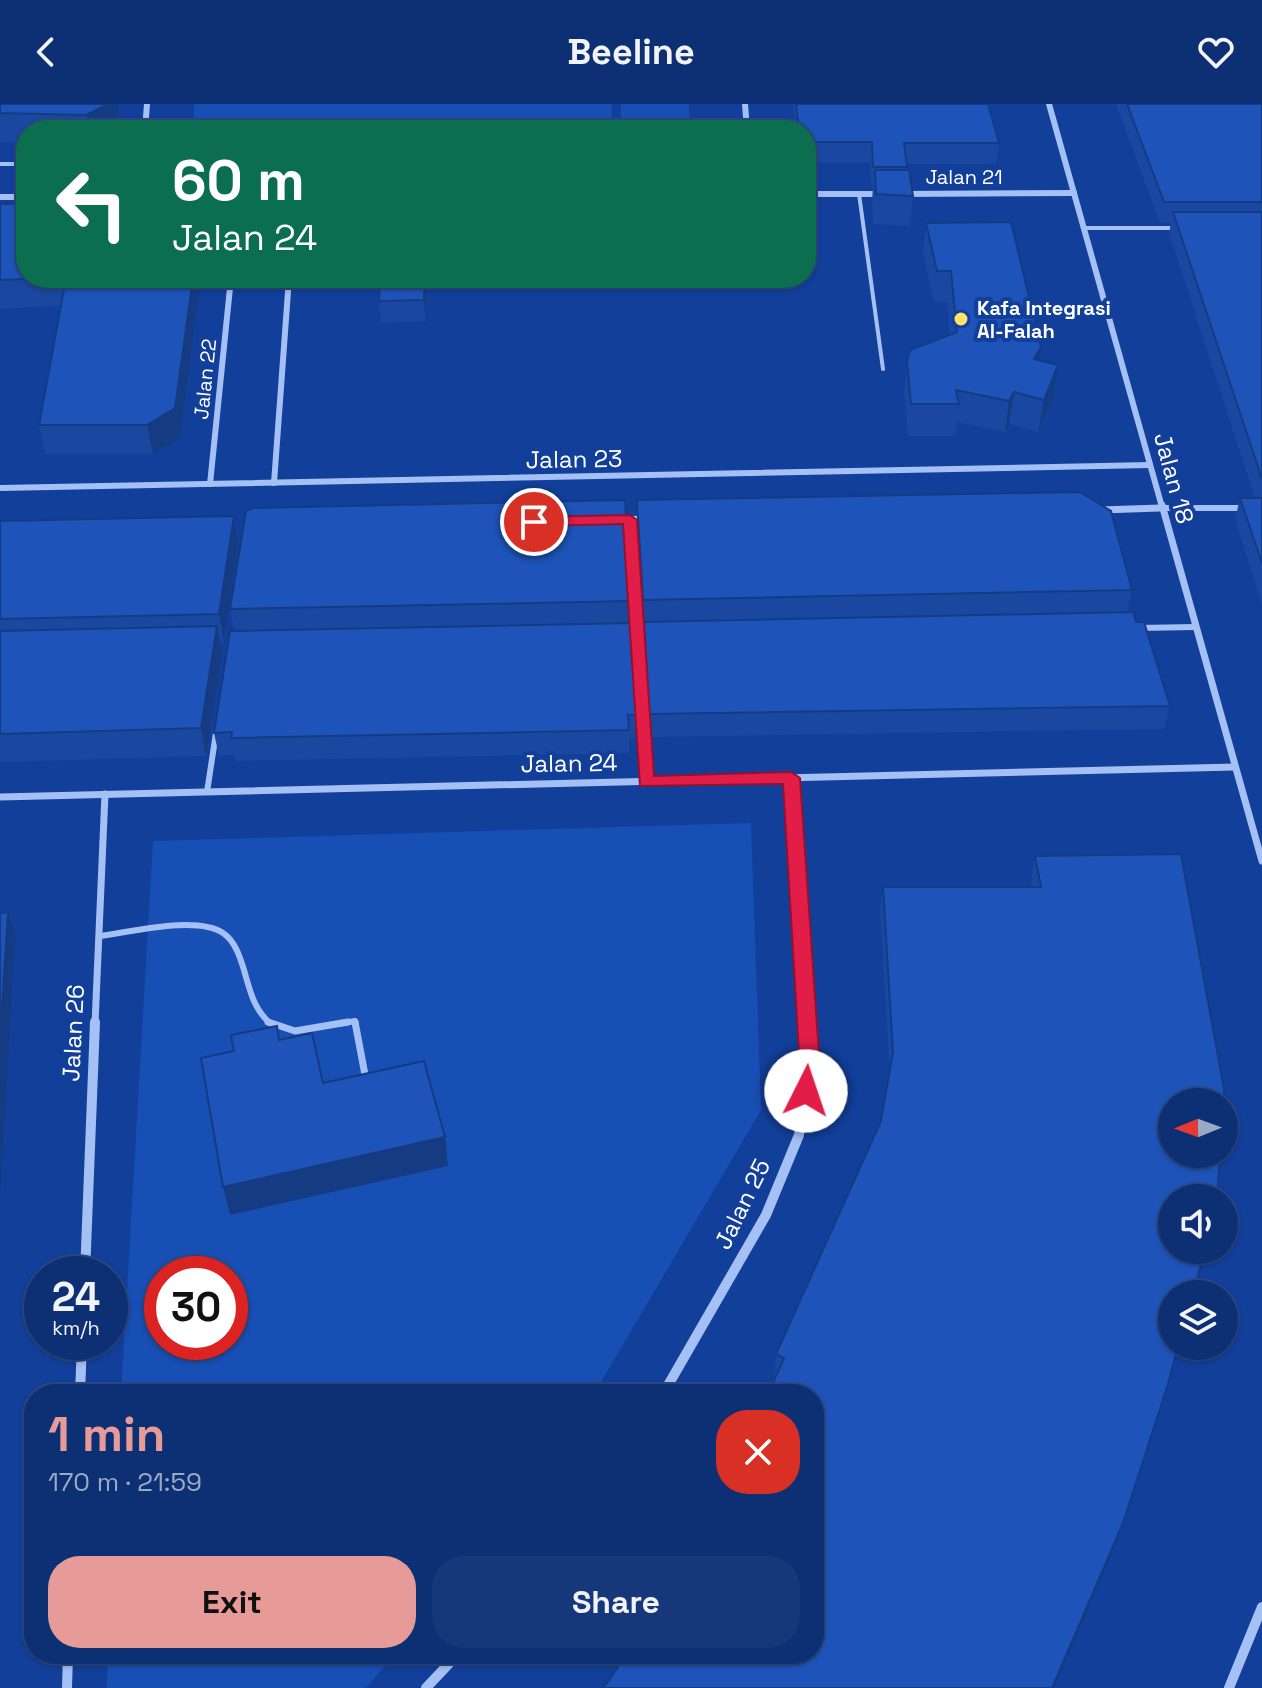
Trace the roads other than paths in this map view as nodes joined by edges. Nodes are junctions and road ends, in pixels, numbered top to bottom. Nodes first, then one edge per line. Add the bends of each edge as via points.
1 (1049, 104) edge
2 (1074, 193) junction
3 (816, 194) edge
4 (859, 194) junction
5 (1085, 228) junction
6 (1188, 228) edge
7 (230, 288) edge
8 (288, 288) edge
9 (883, 369) dead end
10 (1150, 465) junction
11 (274, 483) junction
12 (210, 484) junction
13 (0, 488) edge
14 (1160, 508) junction
15 (1247, 508) edge
16 (1098, 510) edge
17 (661, 519) edge
18 (614, 520) edge
19 (630, 520) junction
20 (1195, 627) junction
21 (1131, 628) edge
22 (622, 639) edge
23 (637, 639) junction
24 (653, 639) edge
25 (218, 720) edge
26 (1235, 767) junction
27 (791, 778) junction
28 (646, 782) junction
29 (207, 792) junction
30 (105, 794) junction
31 (0, 797) edge
32 (1262, 861) edge
33 (100, 936) junction
34 (366, 1080) edge
35 (86, 1256) edge
36 (81, 1360) edge
37 (80, 1384) edge
38 (669, 1384) edge
39 (1262, 1607) edge
40 (68, 1664) edge
41 (449, 1664) edge
42 (67, 1688) edge
43 (426, 1688) edge
44 (1229, 1688) edge

1 - 2 street, Jalan 18
2 - 4 street, Jalan 21
2 - 5 street, Jalan 18
3 - 4 street, Jalan 21
4 - 9 lane
5 - 6 lane
5 - 10 street, Jalan 18
7 - 12 street, Jalan 22
8 - 11 street
10 - 11 street, Jalan 23
10 - 14 street, Jalan 18
11 - 12 street, Jalan 23
12 - 13 street, Jalan 23
14 - 15 lane
14 - 16 street
14 - 20 street, Jalan 18
17 - 19 street
18 - 19 street
19 - 23 lane
20 - 21 lane
20 - 26 street, Jalan 18
22 - 23 lane
23 - 24 lane
23 - 28 lane
25 - 29 lane
26 - 27 street, Jalan 24
26 - 32 street, Jalan 18
27 - 28 street, Jalan 24
27 - 38 street, Jalan 25 via 810,1069 799,1135 766,1215
28 - 29 street, Jalan 24
29 - 30 street, Jalan 24
30 - 31 street, Jalan 24
30 - 33 street, Jalan 26
33 - 34 lane via 206,926 227,935 239,953 254,1007 268,1024 289,1030 355,1021
33 - 35 street, Jalan 26
36 - 37 street
39 - 44 street
40 - 42 street
41 - 43 street

